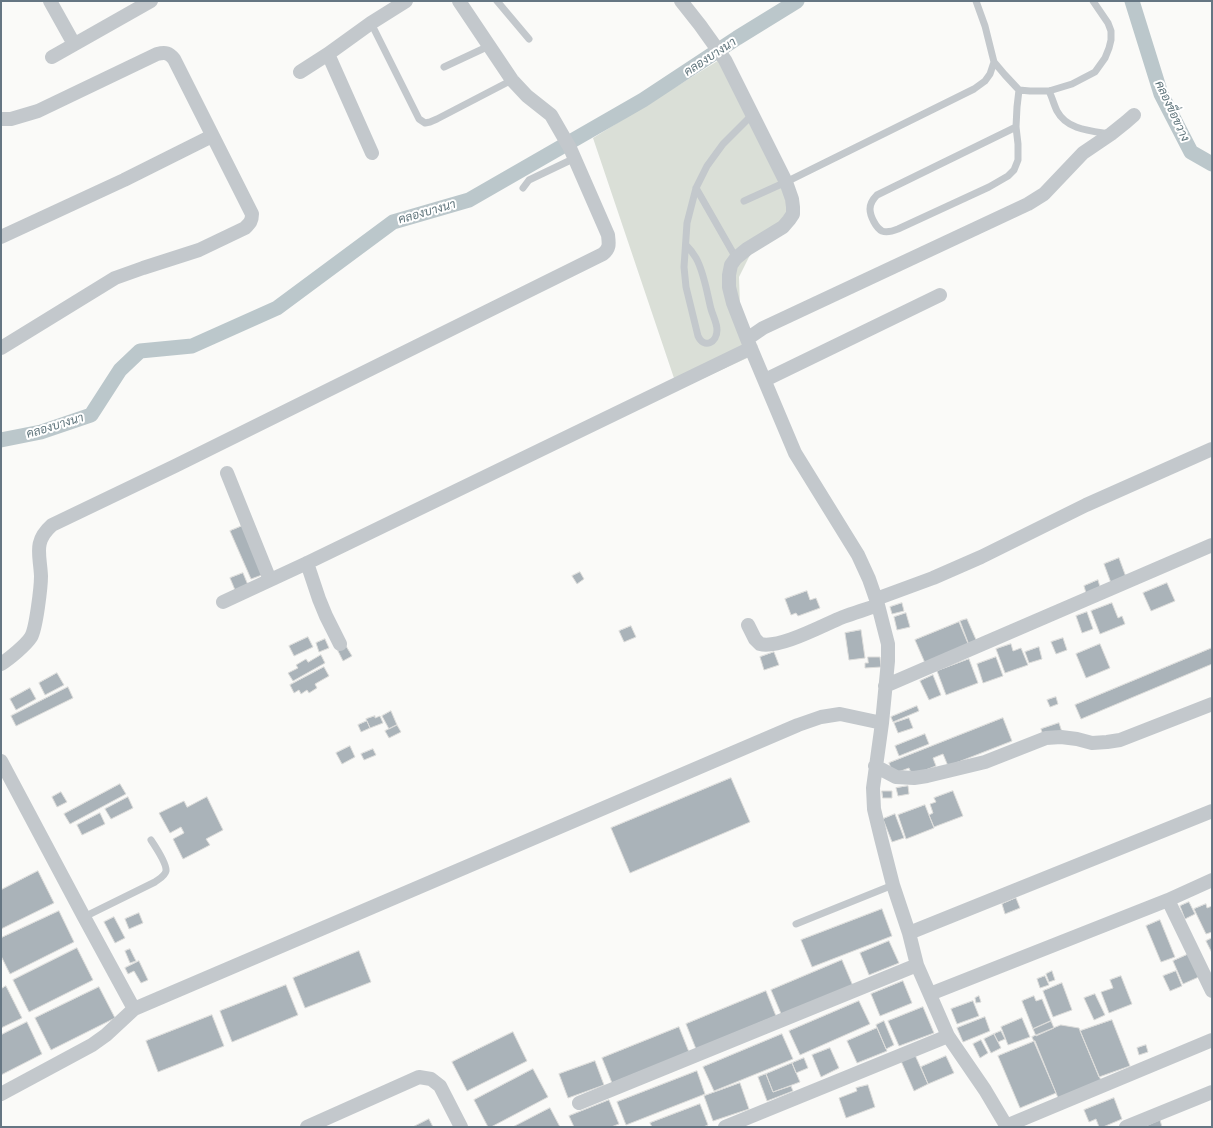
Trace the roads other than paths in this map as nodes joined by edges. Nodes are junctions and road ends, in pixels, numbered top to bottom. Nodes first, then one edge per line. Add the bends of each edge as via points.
1 (50, 1) edge
2 (151, 1) edge
3 (406, 1) edge
4 (459, 1) edge
5 (497, 1) edge
6 (681, 1) edge
7 (976, 1) edge
8 (1092, 1) edge
9 (130, 6) edge
10 (370, 23) junction
11 (529, 39) dead end
12 (74, 44) junction
13 (489, 46) junction
14 (328, 54) junction
15 (52, 57) dead end
16 (994, 62) junction
17 (444, 67) dead end
18 (300, 72) dead end
19 (512, 80) junction
20 (1019, 90) junction
21 (1049, 91) junction
22 (753, 114) junction
23 (1134, 115) dead end
24 (1, 119) edge
25 (1016, 127) junction
26 (1111, 134) junction
27 (212, 136) junction
28 (372, 153) dead end
29 (572, 153) junction
30 (786, 182) junction
31 (523, 188) dead end
32 (696, 188) junction
33 (744, 201) dead end
34 (1, 237) edge
35 (686, 245) junction
36 (736, 258) junction
37 (940, 295) dead end
38 (749, 344) junction
39 (1, 348) edge
40 (765, 380) junction
41 (1212, 449) edge
42 (228, 473) dead end
43 (1212, 545) edge
44 (307, 563) junction
45 (270, 580) junction
46 (223, 602) dead end
47 (877, 602) junction
48 (748, 624) dead end
49 (340, 644) dead end
50 (1, 664) edge
51 (885, 686) junction
52 (1212, 704) edge
53 (882, 723) junction
54 (1, 761) edge
55 (875, 766) junction
56 (1212, 811) edge
57 (151, 840) dead end
58 (1212, 880) edge
59 (893, 885) junction
60 (1168, 900) junction
61 (84, 917) junction
62 (796, 924) dead end
63 (909, 933) junction
64 (918, 965) junction
65 (1212, 991) edge
66 (930, 994) junction
67 (134, 1009) junction
68 (948, 1036) junction
69 (1212, 1040) edge
70 (1212, 1092) edge
71 (1, 1094) edge
72 (579, 1103) dead end
73 (1006, 1126) edge
74 (307, 1127) edge
75 (461, 1127) edge
76 (725, 1127) edge
77 (1126, 1127) edge

1 - 12 street
2 - 9 street
3 - 10 street
4 - 13 street
5 - 11 lane
6 - 22 street via 725,60
7 - 16 lane
8 - 21 lane via 1111,31 1105,58 1095,72 1072,84
9 - 12 street
10 - 14 street
10 - 19 lane via 419,119 424,123 437,119
12 - 15 street
13 - 17 lane
13 - 19 street
14 - 18 street
14 - 28 street
16 - 20 lane
16 - 30 lane via 985,81 974,89
19 - 29 street via 527,96 551,114
20 - 21 lane
20 - 25 lane
21 - 26 lane via 1057,112 1065,122 1080,128
22 - 30 street
22 - 32 lane via 723,144 707,166
23 - 26 street
24 - 27 street via 11,119 38,111 164,52 174,59
25 - 25 lane via 877,195 870,210 874,222 881,231 898,229 1008,176 1018,160
26 - 38 street via 1083,153 1044,194 1028,204 763,328
27 - 34 street
27 - 39 street via 251,209 250,223 245,228 199,250 115,278
29 - 31 lane via 529,180
29 - 50 street via 608,234 608,250 52,525 44,531 39,542 41,585 33,630 30,638
30 - 33 lane
30 - 36 street via 794,207 793,214 783,227
32 - 35 lane
32 - 36 lane
35 - 35 lane via 699,264 716,325 716,335 712,342 708,343 700,341 698,336 686,287
36 - 38 street via 731,266 729,287
37 - 40 street
38 - 40 street
38 - 44 street
40 - 47 street via 796,453 858,555
41 - 47 street via 1086,505 981,557
42 - 45 street
43 - 51 street
44 - 45 street
44 - 49 street via 321,605
45 - 46 street
47 - 48 street via 771,645 760,644
47 - 51 street via 888,644
51 - 53 street
52 - 55 street via 1120,740 1092,743 1061,737 1046,738 985,762 927,776 896,777
53 - 55 street
53 - 67 street via 840,714 798,725
54 - 61 street
55 - 59 street via 872,788 874,810
56 - 63 street
57 - 61 lane via 166,866 166,872 162,877
58 - 60 street
59 - 62 lane
59 - 63 street
60 - 65 street
60 - 66 street
61 - 67 street
63 - 64 street
64 - 66 street
64 - 72 street
66 - 68 street
67 - 71 street via 92,1045
68 - 73 street
68 - 76 street
69 - 73 street
70 - 77 street
74 - 75 street via 419,1077 431,1079 440,1086

